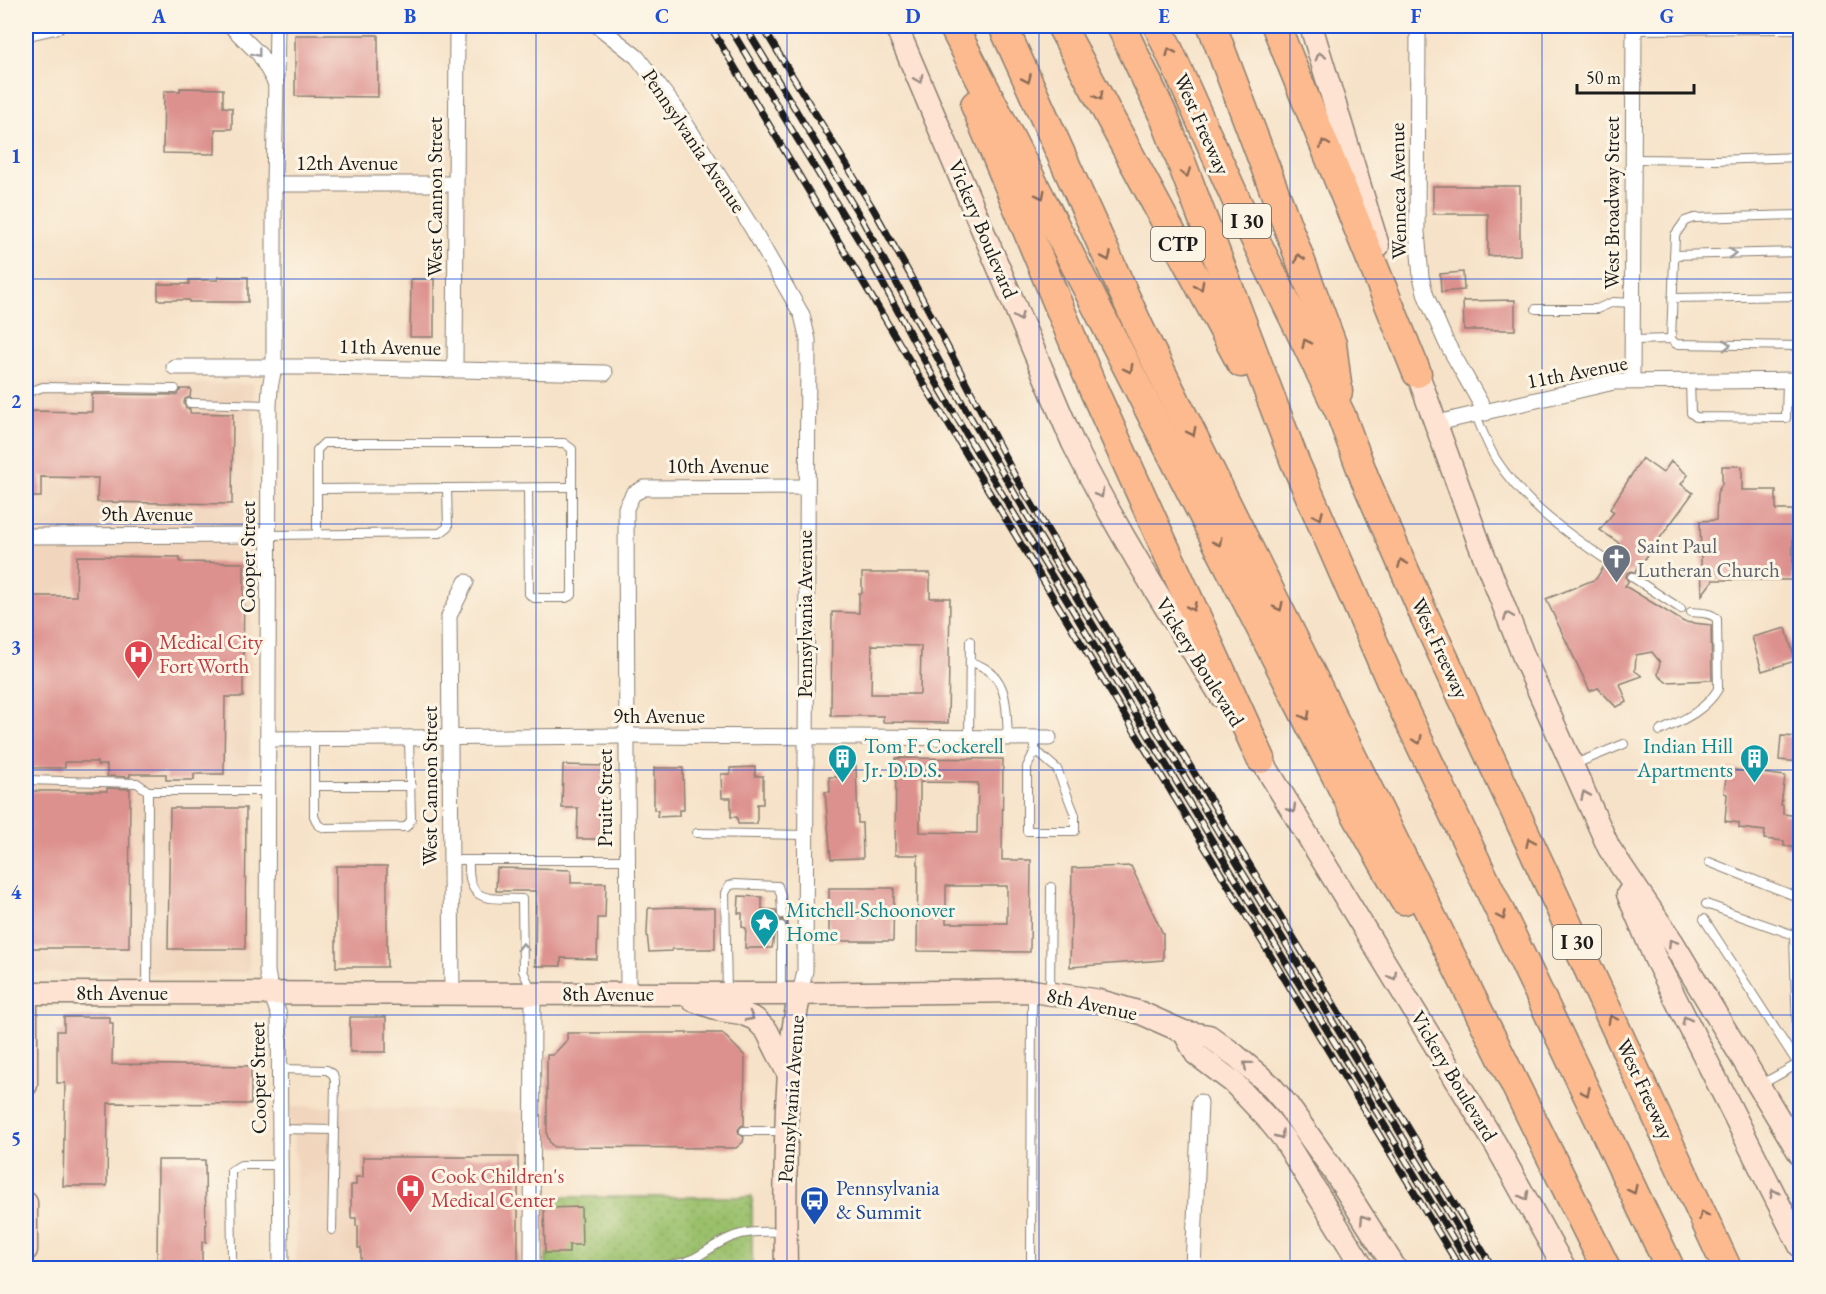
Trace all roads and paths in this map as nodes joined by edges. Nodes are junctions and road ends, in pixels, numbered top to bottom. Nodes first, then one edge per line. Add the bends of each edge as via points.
1 (57, 26) edge
2 (231, 26) edge
3 (277, 26) edge
4 (457, 26) edge
5 (598, 26) edge
6 (896, 26) edge
7 (941, 26) edge
8 (953, 26) edge
9 (1003, 26) edge
10 (1061, 26) edge
11 (1121, 26) edge
12 (1158, 26) edge
13 (1212, 26) edge
14 (1276, 26) edge
15 (1311, 26) edge
16 (1418, 26) edge
17 (1634, 28) edge
18 (1800, 29) edge
19 (26, 33) edge
20 (276, 85) junction
21 (1004, 146) junction
22 (1800, 157) edge
23 (1634, 159) junction
24 (274, 184) junction
25 (455, 184) junction
26 (1800, 215) edge
27 (1800, 252) edge
28 (1674, 255) junction
29 (1800, 296) edge
30 (1672, 298) junction
31 (1633, 303) junction
32 (1536, 309) dead end
33 (1671, 339) junction
34 (1633, 340) junction
35 (1800, 346) edge
36 (174, 367) dead end
37 (274, 367) junction
38 (455, 369) junction
39 (605, 373) dead end
40 (1417, 373) junction
41 (1632, 380) junction
42 (1690, 380) junction
43 (1794, 380) edge
44 (175, 389) dead end
45 (26, 393) edge
46 (190, 400) dead end
47 (269, 405) junction
48 (1481, 414) junction
49 (1341, 415) junction
50 (1437, 423) junction
51 (1295, 462) junction
52 (572, 487) junction
53 (806, 487) junction
54 (447, 488) junction
55 (317, 489) junction
56 (528, 489) junction
57 (633, 494) joint
58 (317, 534) junction
59 (269, 535) junction
60 (26, 536) edge
61 (1608, 561) dead end
62 (1632, 577) dead end
63 (466, 582) dead end
64 (1681, 609) dead end
65 (1691, 612) dead end
66 (970, 641) dead end
67 (970, 662) junction
68 (1660, 731) dead end
69 (626, 736) junction
70 (805, 737) junction
71 (409, 738) junction
72 (452, 738) junction
73 (969, 738) junction
74 (1008, 738) junction
75 (268, 739) junction
76 (314, 739) junction
77 (1040, 742) junction
78 (1624, 744) dead end
79 (1261, 759) junction
80 (1572, 766) junction
81 (26, 780) edge
82 (314, 786) junction
83 (411, 786) junction
84 (268, 790) junction
85 (148, 791) junction
86 (697, 833) dead end
87 (805, 835) junction
88 (1609, 848) junction
89 (452, 860) junction
90 (469, 860) junction
91 (627, 860) junction
92 (1709, 862) dead end
93 (1051, 887) dead end
94 (1800, 898) edge
95 (1706, 904) dead end
96 (782, 914) dead end
97 (1704, 919) dead end
98 (782, 926) dead end
99 (1041, 992) junction
100 (26, 993) edge
101 (147, 993) junction
102 (271, 993) junction
103 (452, 994) junction
104 (533, 994) junction
105 (628, 994) junction
106 (674, 994) junction
107 (727, 994) junction
108 (790, 994) junction
109 (1184, 1032) junction
110 (1798, 1064) junction
111 (279, 1069) junction
112 (789, 1075) junction
113 (26, 1085) edge
114 (1760, 1085) junction
115 (1200, 1102) dead end
116 (279, 1129) junction
117 (334, 1130) junction
118 (744, 1131) dead end
119 (786, 1131) junction
120 (1800, 1154) edge
121 (280, 1164) junction
122 (26, 1203) edge
123 (1581, 1220) junction
124 (332, 1230) dead end
125 (785, 1233) junction
126 (1800, 1246) edge
127 (26, 1250) edge
128 (668, 1266) dead end
129 (280, 1268) edge
130 (532, 1269) edge
131 (786, 1269) edge
132 (1031, 1269) edge
133 (1193, 1269) edge
134 (1363, 1269) edge
135 (1395, 1269) edge
136 (1564, 1269) edge
137 (1606, 1269) edge
138 (1670, 1269) edge
139 (1727, 1269) edge

1 - 19 street
2 -> 20 street via 260,55
3 - 20 street, Cooper Street
4 - 25 street, West Cannon Street
5 - 53 street, Pennsylvania Avenue via 637,57 677,110 802,315 808,340
6 -> 79 main road, Vickery Boulevard via 1060,414 1094,485
7 - 21 highway
8 - 21 highway
9 -> 123 highway via 1140,329
10 -> 51 highway, CTP
11 -> 51 highway, West Freeway / I 30 via 1165,119
49 -> 12 highway, West Freeway / I 30 via 1238,204
49 -> 13 highway via 1332,344
40 -> 14 highway
40 -> 15 main road
16 - 48 street, Wenneca Avenue via 1421,277 1446,342
17 - 18 lane
17 - 23 street, West Broadway Street
20 - 24 street, Cooper Street
21 -> 79 highway via 1095,393
21 -> 123 highway via 1353,809
22 - 23 lane
23 - 31 street, West Broadway Street
24 - 25 street, 12th Avenue
24 - 37 street, Cooper Street
25 - 38 street, West Cannon Street
26 - 28 lane via 1694,218 1685,221 1675,235
28 -> 27 lane
28 - 30 lane
29 - 30 lane
30 - 33 lane
31 - 32 lane via 1613,302 1597,309
31 - 34 street, West Broadway Street
33 - 34 lane
33 -> 35 lane via 1676,344
34 - 41 street, West Broadway Street
36 - 37 street, 11th Avenue
37 - 38 street, 11th Avenue
37 - 47 street, Cooper Street
38 - 39 street, 11th Avenue
40 - 50 main road
41 - 42 street, 11th Avenue
41 - 48 street, 11th Avenue
42 - 43 street, 11th Avenue
42 - 43 lane via 1691,413 1696,417 1786,418
44 - 45 lane via 43,387
46 - 47 lane via 203,404
47 - 59 street, Cooper Street
48 - 50 street, 11th Avenue
48 - 61 lane via 1497,460 1533,506
139 -> 49 highway, West Freeway / I 30 via 1425,617
80 -> 50 main road via 1525,660
51 -> 138 highway, West Freeway / I 30 via 1393,687
52 - 55 lane via 572,449 564,443 324,443 317,450
52 - 56 lane
52 - 56 lane via 572,595 566,598 534,598 529,594
53 - 57 street, 10th Avenue via 644,488
53 - 70 street, Pennsylvania Avenue
54 - 55 lane
54 - 56 lane
54 - 58 lane via 448,527 440,533
55 - 58 lane
57 - 69 street, Pruitt Street via 626,508
58 - 59 lane
59 - 60 street, 9th Avenue
59 - 75 street, Cooper Street
62 - 64 lane
63 - 72 street, West Cannon Street via 449,616
65 - 68 lane via 1717,619 1718,689 1695,715
66 - 67 lane
67 - 73 lane
67 - 74 lane via 980,664 1001,683
69 - 70 street, 9th Avenue
69 - 72 street, 9th Avenue
69 - 91 street, Pruitt Street
70 - 73 street, 9th Avenue
70 - 87 street, Pennsylvania Avenue
71 - 72 street, 9th Avenue
71 - 76 street, 9th Avenue
71 - 83 lane
72 - 89 street, West Cannon Street
73 - 74 street, 9th Avenue
74 - 77 street, 9th Avenue
75 - 76 street, 9th Avenue
75 - 84 street, Cooper Street
76 - 82 lane
77 - 77 lane via 1027,767 1027,831 1075,831 1075,815 1058,769
78 - 80 lane
79 -> 136 main road, Vickery Boulevard via 1496,1145
88 -> 80 main road
81 - 85 lane via 137,783
82 - 83 lane
82 - 83 lane via 314,816 318,825 325,828 406,828 411,820
84 - 85 lane
84 - 102 street, Cooper Street via 267,972
85 - 101 lane
86 - 87 lane
87 - 108 street, Pennsylvania Avenue via 805,971
114 -> 88 main road
126 -> 88 main road via 1655,958
89 - 90 lane
89 - 103 street, West Cannon Street
90 - 91 lane
104 -> 90 lane via 523,971 522,899 485,898 473,889 468,877
91 - 105 street, Pruitt Street
92 - 94 lane
93 - 99 lane
95 - 110 lane via 1794,935
96 - 107 lane via 778,886 729,886 725,906
97 - 110 lane
98 - 108 lane
99 - 108 main road, 8th Avenue
99 - 109 main road, 8th Avenue via 1119,1006
99 - 132 lane
100 - 101 main road, 8th Avenue
100 - 113 main road
101 - 102 main road, 8th Avenue
102 - 103 main road, 8th Avenue
102 - 111 street, Cooper Street via 279,1015
103 - 104 main road, 8th Avenue
104 - 105 main road, 8th Avenue
104 - 130 street
105 - 106 main road, 8th Avenue
106 - 107 main road, 8th Avenue
106 -> 112 main road via 755,1019 767,1031
107 - 108 main road, 8th Avenue
108 - 112 main road, Pennsylvania Avenue via 795,1012
109 -> 134 main road via 1196,1054 1233,1082 1284,1139
135 -> 109 main road, 8th Avenue via 1282,1098 1209,1036
110 - 114 lane
111 - 116 street, Cooper Street
111 - 117 lane via 327,1070 333,1074
112 - 119 main road, Pennsylvania Avenue
114 - 120 main road
115 - 133 street
116 - 117 lane
116 - 121 street, Cooper Street
117 - 124 lane
118 - 119 lane
119 - 125 main road, Pennsylvania Avenue
121 - 129 street, Cooper Street
121 - 129 lane via 241,1165 231,1171 235,1268
122 - 127 main road
123 - 137 highway
125 - 128 lane via 742,1234 692,1261
125 - 131 main road, Pennsylvania Avenue

